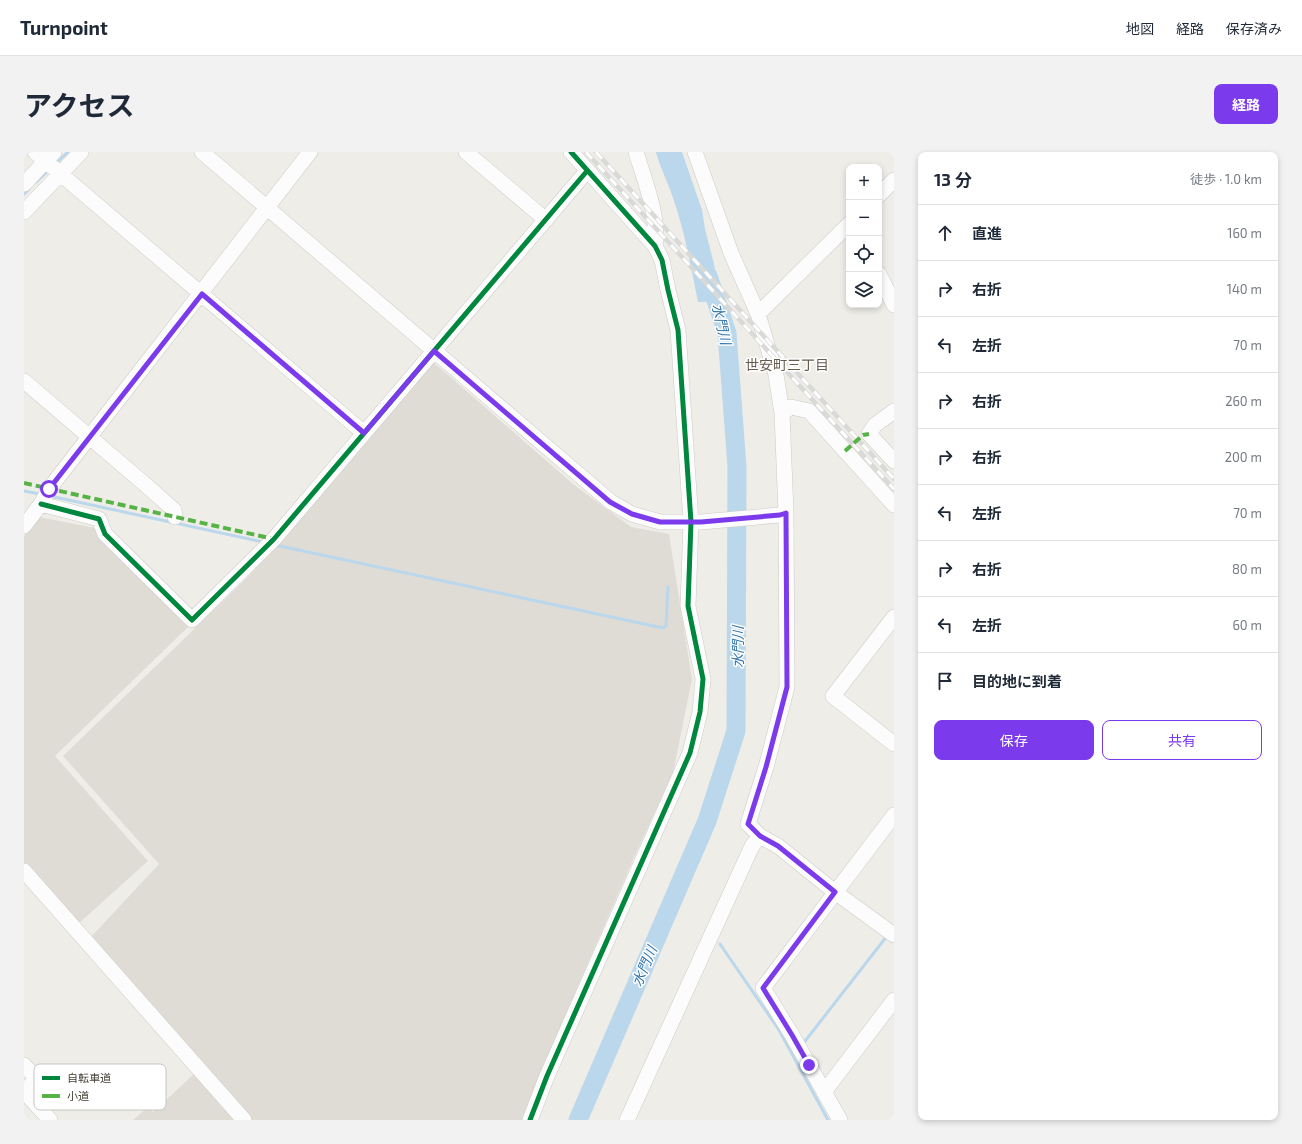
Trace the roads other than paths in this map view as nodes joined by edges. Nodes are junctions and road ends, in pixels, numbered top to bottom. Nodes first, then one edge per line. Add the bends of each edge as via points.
1 (81, 152) edge
2 (202, 152) edge
3 (310, 152) edge
4 (466, 152) edge
5 (571, 152) edge
6 (636, 152) edge
7 (695, 152) edge
8 (45, 155) edge
9 (588, 171) junction
10 (61, 174) junction
11 (24, 184) edge
12 (268, 209) junction
13 (24, 212) edge
14 (546, 220) junction
15 (846, 227) edge
16 (655, 246) junction
17 (882, 280) edge
18 (202, 294) junction
19 (894, 304) edge
20 (758, 314) junction
21 (434, 351) junction
22 (24, 381) edge
23 (894, 411) edge
24 (782, 413) junction
25 (364, 433) junction
26 (90, 436) junction
27 (894, 461) edge
28 (41, 504) junction
29 (894, 505) edge
30 (783, 514) junction
31 (175, 517) dead end
32 (696, 522) junction
33 (24, 526) edge
34 (894, 617) edge
35 (894, 744) edge
36 (894, 816) edge
37 (760, 836) junction
38 (24, 871) edge
39 (835, 892) junction
40 (894, 935) edge
41 (894, 1000) edge
42 (24, 1065) edge
43 (34, 1076) edge
44 (34, 1082) edge
45 (824, 1092) junction
46 (34, 1102) edge
47 (41, 1110) edge
48 (50, 1120) edge
49 (244, 1120) edge
50 (530, 1120) edge
51 (627, 1120) edge
52 (840, 1120) edge

1 - 10 street
2 - 12 street
3 - 12 street
4 - 14 street
5 - 9 street
6 - 16 street via 652,207 657,234
7 - 20 street via 731,253
8 - 10 street
8 - 11 street
9 - 14 street
9 - 16 street
10 - 13 street
10 - 18 street
12 - 18 street
12 - 21 street
14 - 21 street
15 - 20 street
16 - 32 street via 662,260 678,330
17 - 19 street
18 - 25 street
18 - 26 street
20 - 24 street via 776,375
21 - 25 street
21 - 32 street via 610,502 632,514 660,522
22 - 26 street
23 - 27 street via 875,425 869,434
24 - 29 street via 791,407 809,411
24 - 30 street
25 - 28 street via 274,539 192,620 105,534 99,519
26 - 28 street via 49,489
26 - 31 street via 174,510
28 - 33 street
30 - 32 street
30 - 37 street via 787,687 748,824
32 - 50 street via 688,606 703,679 700,712 690,753 547,1076
34 - 35 street via 833,696
36 - 39 street
37 - 39 street via 778,846
37 - 51 street via 752,846
38 - 49 street
39 - 40 street
39 - 45 street via 763,988
41 - 45 street
42 - 43 street
44 - 46 street via 24,1091
45 - 52 street
47 - 48 street

